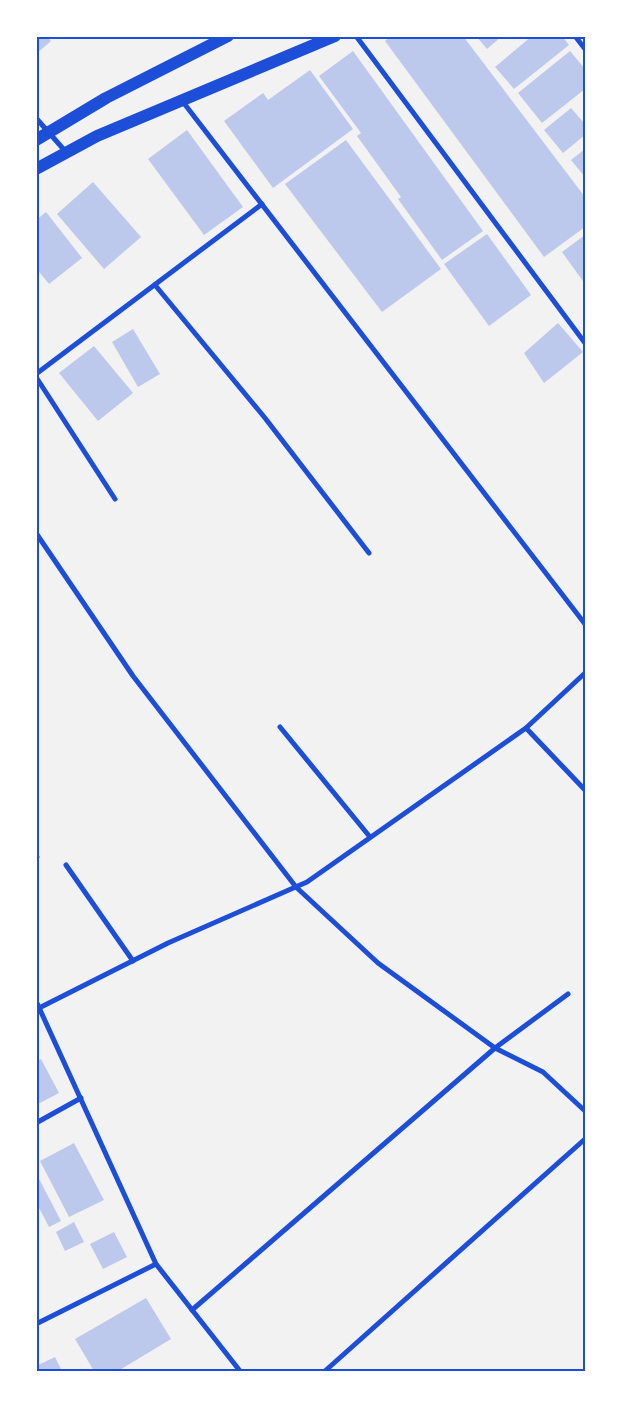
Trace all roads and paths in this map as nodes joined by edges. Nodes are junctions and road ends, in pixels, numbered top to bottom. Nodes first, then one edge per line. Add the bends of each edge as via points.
1 (228, 36) edge
2 (335, 36) edge
3 (356, 36) edge
4 (574, 36) edge
5 (585, 49) edge
6 (183, 102) junction
7 (36, 118) edge
8 (50, 133) junction
9 (36, 140) edge
10 (67, 152) junction
11 (36, 169) edge
12 (262, 204) junction
13 (155, 285) junction
14 (585, 343) edge
15 (36, 375) edge
16 (115, 498) dead end
17 (36, 533) edge
18 (369, 553) dead end
19 (585, 624) edge
20 (585, 673) edge
21 (280, 726) dead end
22 (526, 728) junction
23 (585, 790) edge
24 (370, 836) junction
25 (66, 865) dead end
26 (296, 887) junction
27 (133, 961) junction
28 (568, 994) dead end
29 (36, 1001) edge
30 (39, 1008) junction
31 (495, 1048) junction
32 (80, 1098) junction
33 (585, 1111) edge
34 (36, 1123) edge
35 (585, 1139) edge
36 (156, 1264) junction
37 (192, 1310) junction
38 (36, 1324) edge
39 (240, 1371) edge
40 (325, 1371) edge

1 - 8 main road via 106,98
2 - 6 main road
3 - 14 street
4 - 5 street
6 - 10 main road via 97,136
6 - 12 street
7 - 8 street
8 - 9 main road
8 - 10 street
10 - 11 main road
12 - 13 street
12 - 19 street
13 - 15 street
13 - 18 street via 265,418
15 - 16 street
17 - 26 street via 133,676
20 - 22 street
21 - 24 street
22 - 23 street
22 - 24 street
24 - 26 street
25 - 27 street
26 - 27 street
26 - 31 street via 378,963
27 - 30 street
28 - 31 street
29 - 30 street
30 - 32 street
31 - 33 street via 543,1072
31 - 37 street
32 - 34 street
32 - 36 street
35 - 40 street
36 - 37 street
36 - 38 street
37 - 39 street

